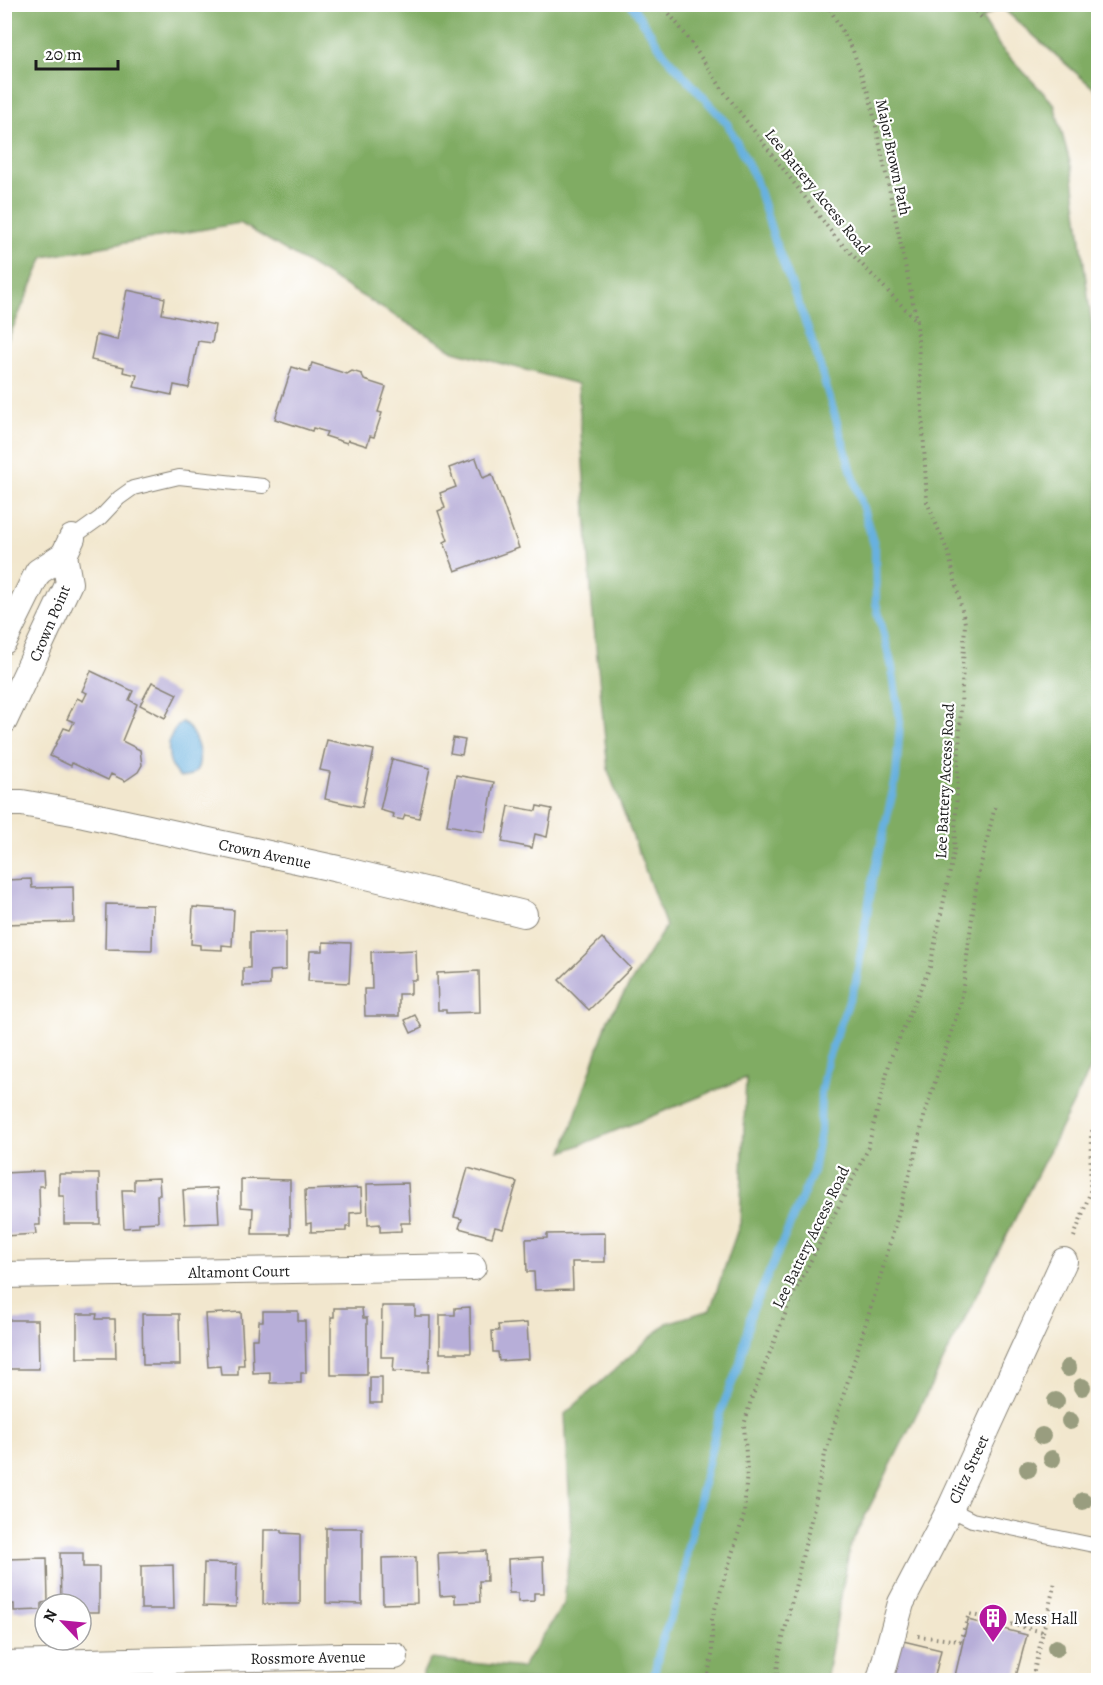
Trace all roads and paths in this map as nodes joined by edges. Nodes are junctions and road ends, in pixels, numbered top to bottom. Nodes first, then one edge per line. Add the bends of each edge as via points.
1 (662, 4) edge
2 (827, 4) edge
3 (967, 4) edge
4 (982, 18) dead end
5 (917, 321) junction
6 (263, 486) dead end
7 (68, 546) junction
8 (4, 641) edge
9 (4, 721) edge
10 (4, 803) edge
11 (995, 807) dead end
12 (524, 914) dead end
13 (1098, 1116) edge
14 (1064, 1261) joint
15 (473, 1267) dead end
16 (4, 1275) edge
17 (950, 1509) junction
18 (1098, 1546) edge
19 (1055, 1582) dead end
20 (1043, 1632) junction
21 (893, 1633) junction
22 (395, 1656) dead end
23 (4, 1664) edge
24 (707, 1680) edge
25 (776, 1680) edge
26 (879, 1680) edge
27 (1032, 1680) edge

1 - 5 path, Lee Battery Access Road via 836,238
2 - 5 path, Major Brown Path via 852,48 870,98
3 - 4 path
5 - 24 path, Lee Battery Access Road via 927,502 949,555 965,623 954,852 930,967 891,1057 867,1151 791,1299 751,1400 744,1425 744,1515 712,1619
6 - 7 lane via 179,477 133,488
7 - 8 street, Crown Point via 38,572
7 - 9 street, Crown Point via 69,583
10 - 12 street, Crown Avenue via 107,819
11 - 25 path via 977,880 961,1002 825,1454
13 - 14 path via 1091,1134 1090,1193
14 - 17 street, Clitz Street
15 - 16 street, Altamont Court
17 - 18 lane via 972,1520
17 - 21 street, Clitz Street via 901,1604
19 - 20 path
20 - 21 path via 969,1614 960,1641
20 - 27 path
21 - 26 street, Clitz Street
22 - 23 street, Rossmore Avenue

